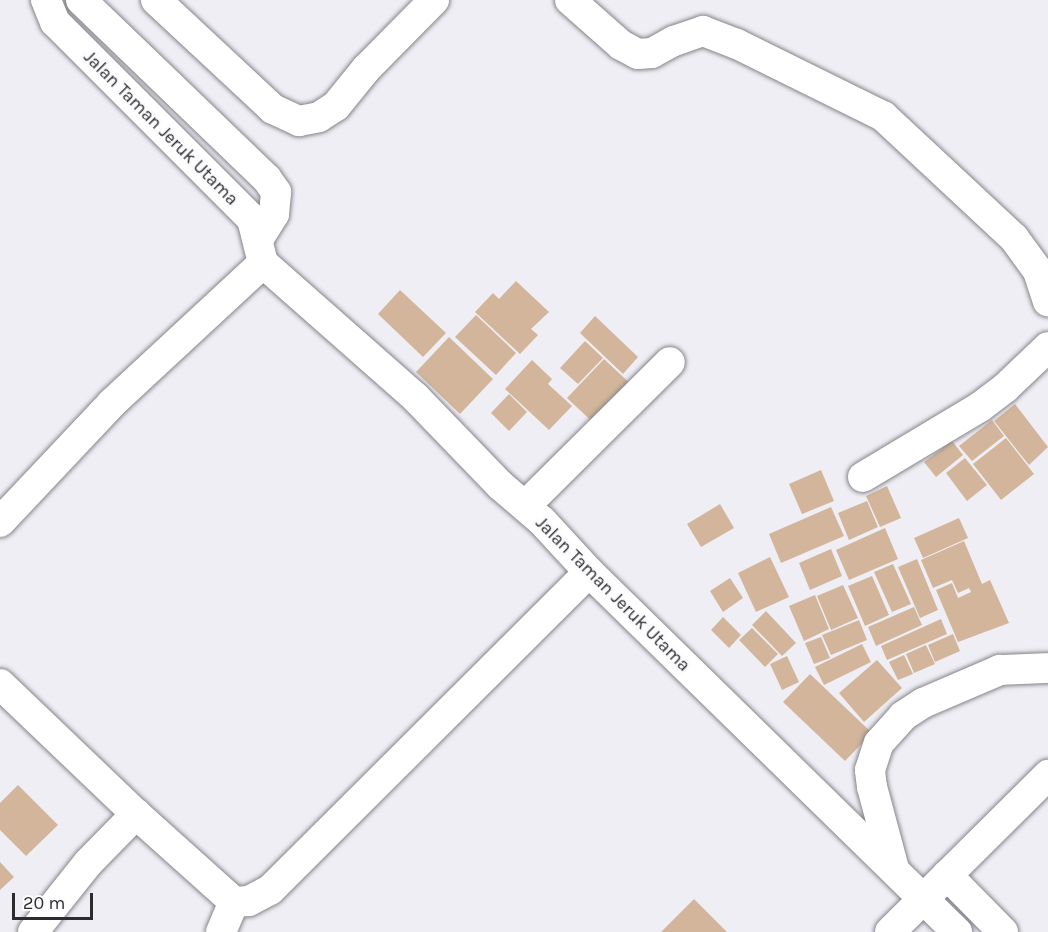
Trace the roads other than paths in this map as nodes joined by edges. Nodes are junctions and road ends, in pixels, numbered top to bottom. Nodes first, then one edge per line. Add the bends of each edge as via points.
1 (46, 0) edge
2 (81, 0) edge
3 (156, 0) edge
4 (434, 0) edge
5 (570, 0) edge
6 (261, 251) junction
7 (1048, 301) edge
8 (1048, 347) edge
9 (670, 362) dead end
10 (862, 477) dead end
11 (525, 506) junction
12 (0, 522) edge
13 (589, 572) junction
14 (1048, 668) edge
15 (0, 684) edge
16 (1048, 775) edge
17 (136, 814) junction
18 (894, 869) junction
19 (947, 875) junction
20 (924, 898) junction
21 (234, 902) junction
22 (33, 932) edge
23 (221, 932) edge
24 (890, 932) edge
25 (957, 932) edge
26 (1003, 932) edge

1 - 6 street, Jalan Taman Jeruk Utama via 55,21 252,219
2 - 6 street via 267,179 276,192 274,214
3 - 4 street via 273,109 299,121 319,117 336,106 366,69
5 - 7 street via 621,45 638,54 652,53 674,40 702,31 883,116 1014,238 1038,271
6 - 11 street, Jalan Taman Jeruk Utama
6 - 12 street
8 - 10 street via 980,407
9 - 11 street
11 - 13 street, Jalan Taman Jeruk Utama
13 - 18 street, Jalan Taman Jeruk Utama
13 - 21 street via 270,890 249,901
14 - 18 street via 1000,670 923,703 903,716 879,743 870,770 872,787
15 - 17 street
16 - 19 street
17 - 21 street
17 - 22 street via 88,863
18 - 20 street, Jalan Taman Jeruk Utama
19 - 20 street
19 - 26 street
20 - 24 street
20 - 25 street, Jalan Taman Jeruk Utama
21 - 23 street

